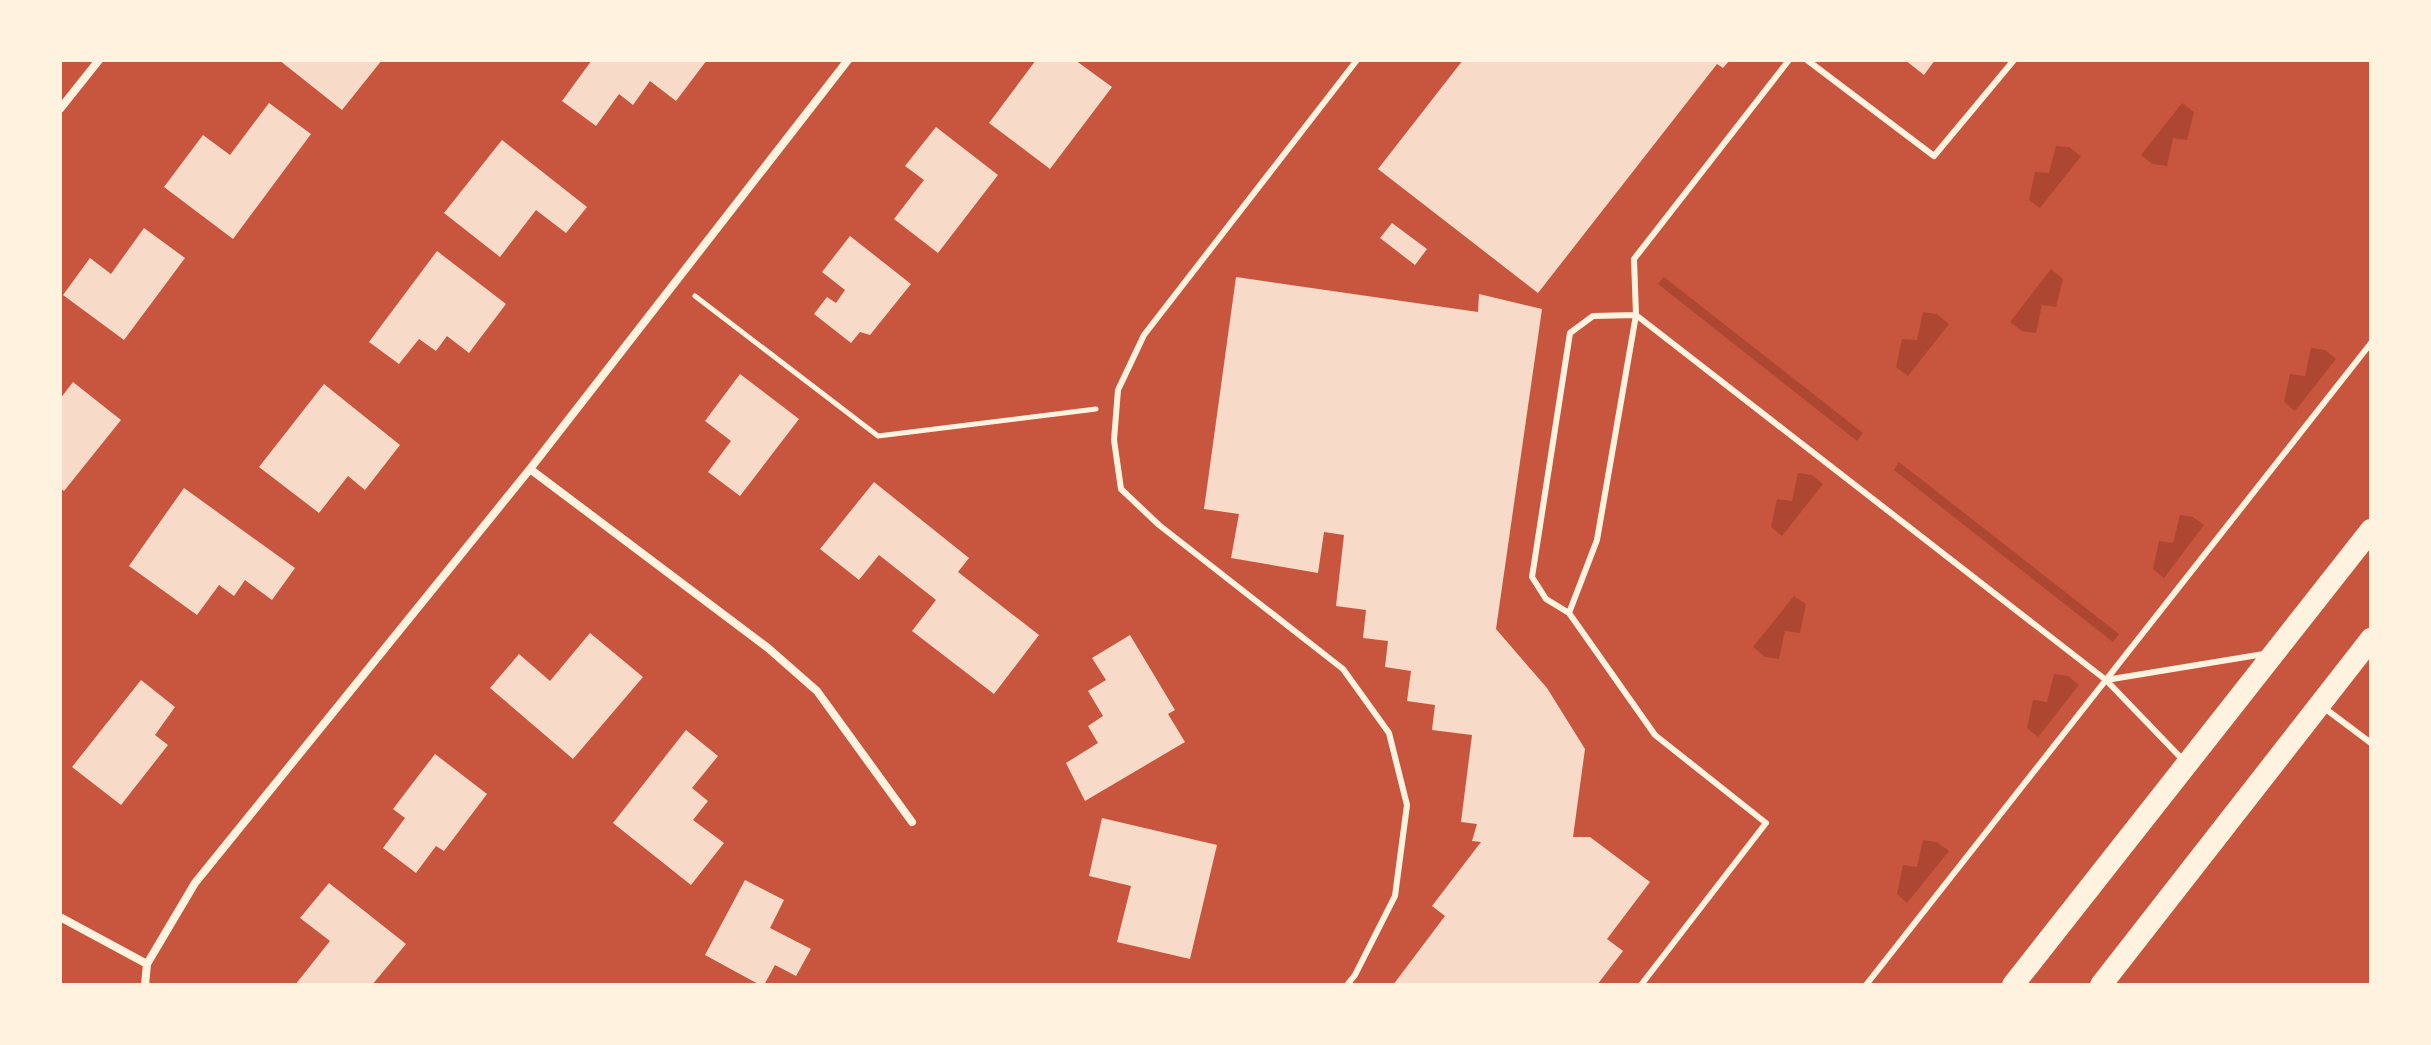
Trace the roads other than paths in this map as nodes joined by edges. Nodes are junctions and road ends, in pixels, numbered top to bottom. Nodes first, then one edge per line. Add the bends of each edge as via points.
1 (99, 60) edge
2 (848, 60) edge
3 (1357, 60) edge
4 (1789, 60) edge
5 (1807, 60) edge
6 (2014, 60) edge
7 (60, 109) edge
8 (1636, 315) junction
9 (2371, 343) edge
10 (530, 469) junction
11 (2371, 530) edge
12 (1569, 613) junction
13 (2371, 639) edge
14 (2276, 652) junction
15 (2106, 680) junction
16 (2320, 705) junction
17 (2371, 743) edge
18 (2187, 764) junction
19 (912, 822) dead end
20 (60, 917) edge
21 (147, 964) junction
22 (145, 985) edge
23 (1347, 985) edge
24 (1641, 985) edge
25 (1866, 985) edge
26 (2013, 985) edge
27 (2101, 985) edge

1 - 7 street
2 - 10 street
3 - 23 lane via 1144,335 1118,390 1114,440 1121,489 1159,525 1343,669 1389,733 1407,805 1395,896
4 - 8 lane via 1634,259
5 - 6 lane via 1934,156
8 - 12 lane via 1597,540
8 - 12 lane via 1593,316 1570,333 1532,577 1546,599
8 - 15 lane
9 - 15 lane
10 - 19 street via 768,648 817,691
10 - 21 street via 195,883
11 - 14 highway
12 - 24 lane via 1655,735 1766,823
13 - 16 highway
14 - 15 lane
14 - 18 highway
15 - 18 lane
15 - 25 lane
16 - 17 lane
16 - 27 highway
18 - 26 highway
20 - 21 street
21 - 22 street

